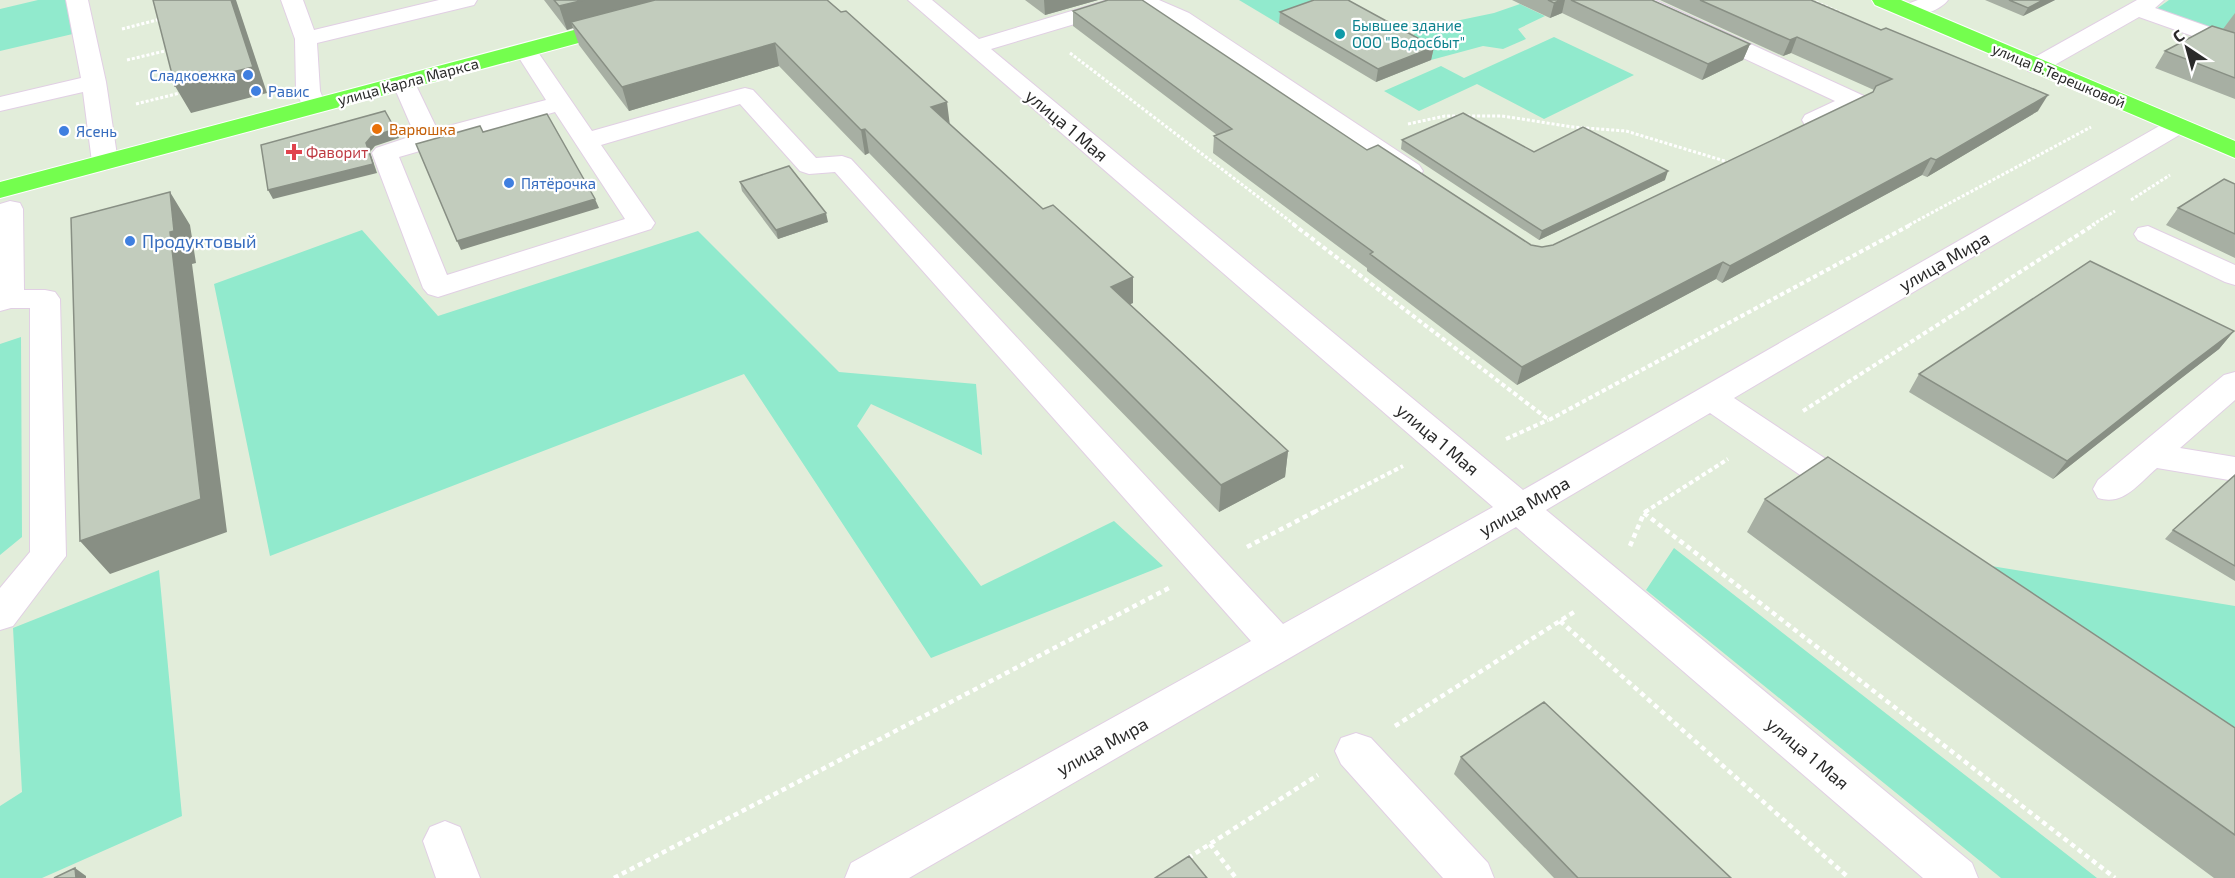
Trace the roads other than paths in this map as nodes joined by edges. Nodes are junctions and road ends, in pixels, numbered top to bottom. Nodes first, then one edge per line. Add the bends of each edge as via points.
1 (77, 0) edge
2 (292, 0) edge
3 (466, 0) edge
4 (919, 0) edge
5 (1129, 0) edge
6 (1141, 0) edge
7 (1638, 0) edge
8 (1883, 0) edge
9 (1937, 0) edge
10 (2146, 4) edge
11 (1910, 11) junction
12 (646, 18) edge
13 (306, 39) junction
14 (2235, 44) edge
15 (975, 47) junction
16 (525, 50) junction
17 (2036, 66) junction
18 (92, 75) junction
19 (404, 82) junction
20 (561, 103) junction
21 (0, 104) edge
22 (314, 106) junction
23 (2177, 126) junction
24 (429, 139) junction
25 (586, 141) junction
26 (2235, 150) edge
27 (105, 162) junction
28 (1728, 162) edge
29 (1429, 184) edge
30 (5, 200) edge
31 (2148, 234) dead end
32 (2235, 276) edge
33 (5, 301) edge
34 (2235, 383) edge
35 (1710, 397) junction
36 (2151, 455) junction
37 (2235, 469) edge
38 (2110, 489) dead end
39 (1519, 509) junction
40 (1879, 512) edge
41 (0, 615) edge
42 (1279, 646) junction
43 (1356, 751) road end
44 (867, 878) edge
45 (1472, 878) edge
46 (1956, 878) edge

1 - 18 street
2 - 13 street
3 - 13 street
4 - 15 street, улица 1 Мая
5 - 15 street
6 - 29 street via 1181,18
7 - 28 street via 1855,101
8 - 11 main road, улица В.Терешковой
9 - 11 street
10 - 14 street
10 - 17 street
11 - 17 main road, улица В.Терешковой
12 - 16 main road, улица Карла Маркса
13 - 22 street via 308,91
15 - 39 street, улица 1 Мая
16 - 19 main road, улица Карла Маркса
16 - 20 street
17 - 23 main road, улица В.Терешковой
18 - 21 street
18 - 27 street
19 - 22 main road, улица Карла Маркса
19 - 24 street
20 - 24 street
20 - 25 street
22 - 27 main road, улица Карла Маркса
23 - 26 main road, улица В.Терешковой
23 - 35 street, улица Мира
24 - 25 street via 385,153 438,288 641,223
25 - 42 street via 745,95 809,166 842,164
27 - 30 main road, улица Карла Маркса
30 - 33 street
31 - 32 street
33 - 41 street via 45,298 48,556
34 - 36 street
35 - 39 street, улица Мира
35 - 40 street
36 - 37 street
36 - 38 street
39 - 42 street, улица Мира
39 - 46 street, улица 1 Мая
42 - 44 street, улица Мира
43 - 45 street

